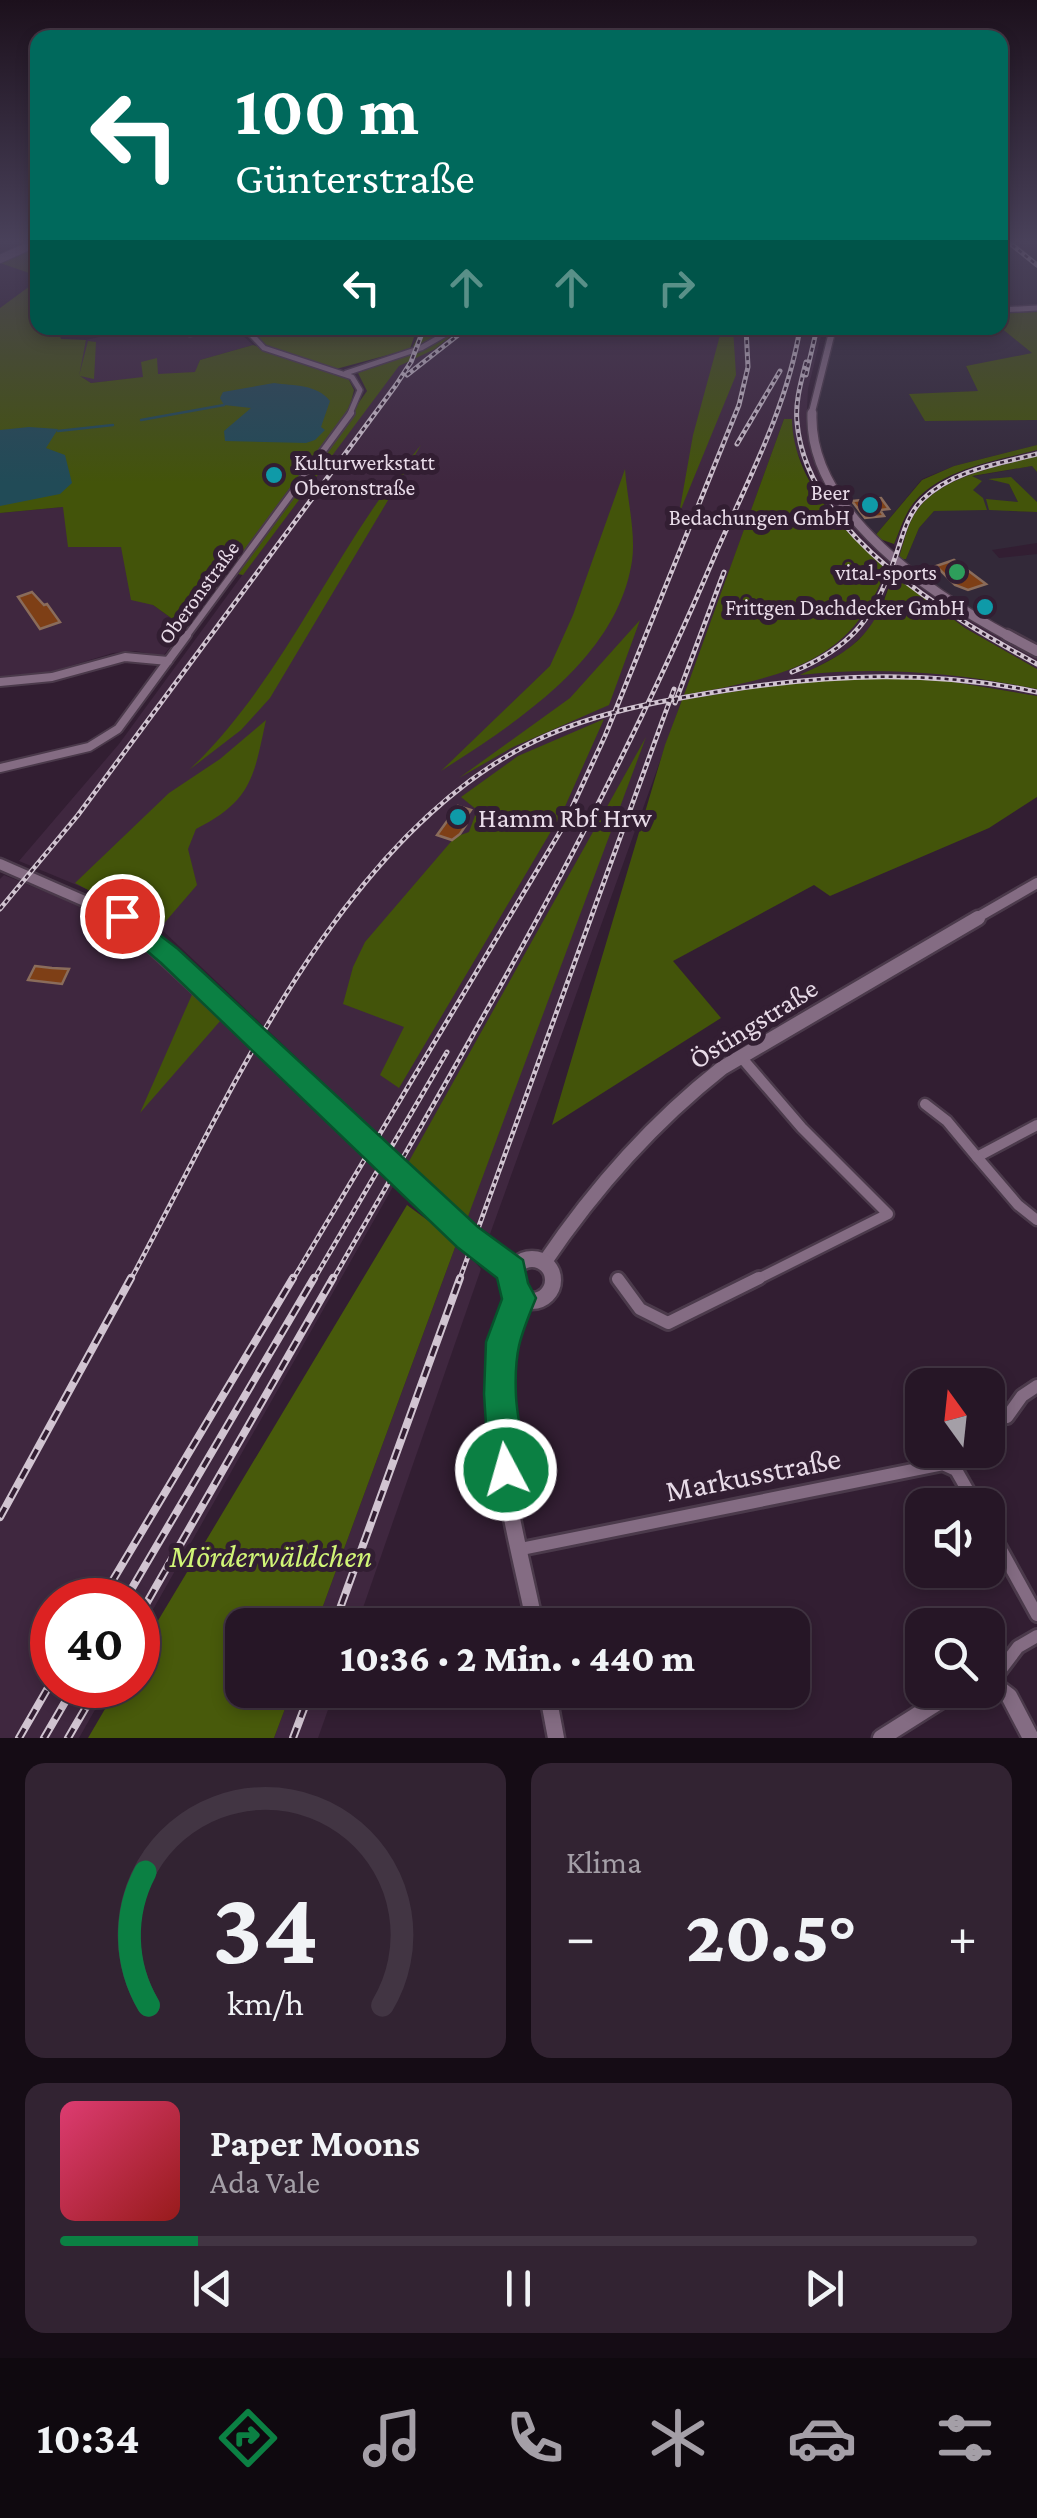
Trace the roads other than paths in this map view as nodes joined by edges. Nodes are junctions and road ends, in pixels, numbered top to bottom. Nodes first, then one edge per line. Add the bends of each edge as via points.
1 (249, 335) edge
2 (444, 335) edge
3 (831, 335) edge
4 (346, 373) junction
5 (1037, 651) edge
6 (168, 661) junction
7 (0, 682) edge
8 (0, 768) edge
9 (0, 864) edge
10 (1037, 883) edge
11 (741, 1057) junction
12 (926, 1104) dead end
13 (1037, 1125) edge
14 (977, 1158) junction
15 (1037, 1220) edge
16 (544, 1263) junction
17 (512, 1271) junction
18 (618, 1280) dead end
19 (521, 1298) junction
20 (1037, 1386) edge
21 (1008, 1417) dead end
22 (966, 1488) edge
23 (521, 1550) junction
24 (1005, 1557) edge
25 (532, 1608) edge
26 (1037, 1615) edge
27 (1037, 1636) edge
28 (1005, 1663) edge
29 (1005, 1694) edge
30 (550, 1708) edge
31 (929, 1708) edge
32 (556, 1738) edge
33 (882, 1738) edge
34 (1030, 1738) edge

1 - 4 street via 268,349
2 - 4 street
3 - 5 street via 811,413 812,438 832,484 898,562
4 - 6 street, Oberonstraße via 358,385 356,406
6 - 7 street via 130,656 52,678
6 - 8 street, Oberonstraße via 108,738
9 - 17 street via 132,923
10 - 11 street, Östingstraße
11 - 16 street, Östingstraße via 649,1128 574,1215
11 - 18 street via 888,1214 668,1323 640,1309
12 - 14 street
13 - 14 street
14 - 15 street
16 - 17 street via 526,1259
16 - 19 street via 553,1282 547,1294
17 - 19 street via 512,1289
19 - 23 street via 504,1327 500,1394
20 - 21 street
22 - 23 street, Markusstraße via 956,1470 943,1464
23 - 25 street
24 - 26 street
27 - 28 street
29 - 34 street
30 - 32 street
31 - 33 street

